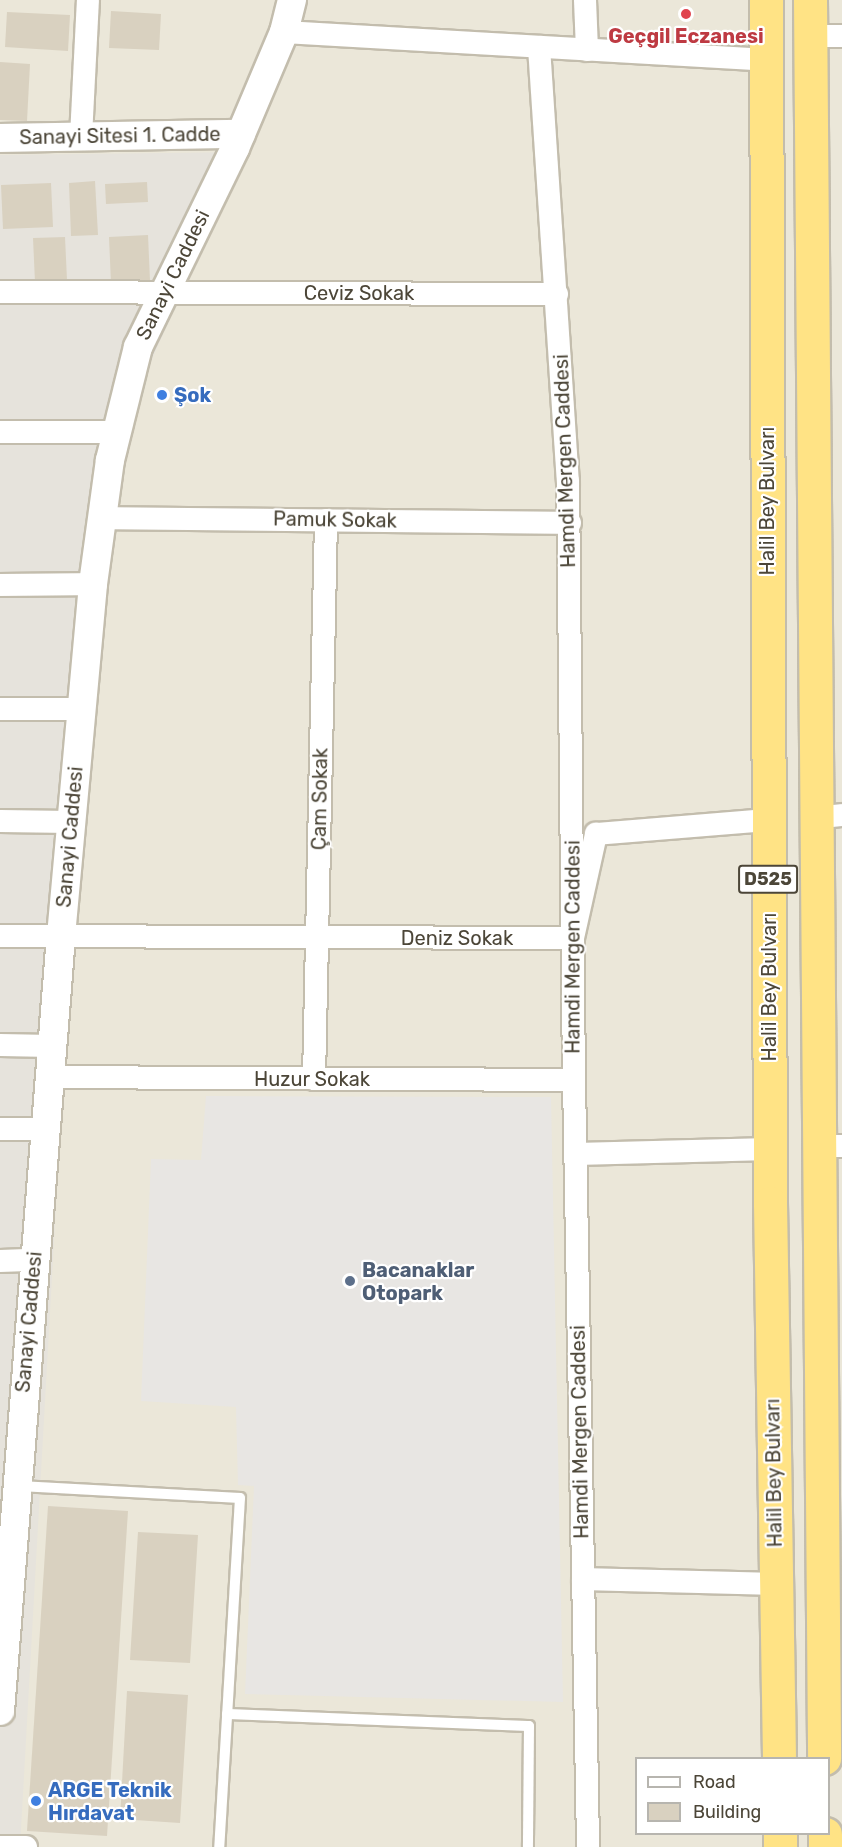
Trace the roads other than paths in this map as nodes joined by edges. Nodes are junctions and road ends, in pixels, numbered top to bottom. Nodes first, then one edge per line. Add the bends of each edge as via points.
1 (88, 0) edge
2 (292, 0) edge
3 (585, 0) edge
4 (766, 0) edge
5 (810, 0) edge
6 (284, 32) junction
7 (826, 36) edge
8 (539, 47) junction
9 (587, 50) junction
10 (766, 60) junction
11 (241, 134) junction
12 (81, 137) junction
13 (0, 138) edge
14 (162, 291) junction
15 (0, 292) edge
16 (557, 294) junction
17 (0, 432) edge
18 (116, 432) junction
19 (101, 518) junction
20 (326, 520) junction
21 (570, 523) junction
22 (93, 584) junction
23 (0, 585) edge
24 (0, 709) edge
25 (82, 709) junction
26 (828, 816) edge
27 (768, 820) junction
28 (0, 821) edge
29 (71, 822) junction
30 (0, 936) edge
31 (61, 936) junction
32 (317, 937) junction
33 (573, 938) junction
34 (0, 1045) edge
35 (52, 1046) junction
36 (50, 1077) junction
37 (314, 1079) junction
38 (574, 1080) junction
39 (0, 1129) edge
40 (45, 1129) junction
41 (830, 1146) edge
42 (770, 1149) junction
43 (576, 1154) junction
44 (34, 1260) junction
45 (0, 1261) edge
46 (16, 1486) junction
47 (583, 1579) junction
48 (832, 1582) edge
49 (776, 1584) junction
50 (0, 1711) edge
51 (227, 1714) junction
52 (779, 1757) edge
53 (824, 1757) edge
54 (0, 1847) edge
55 (26, 1847) edge
56 (219, 1847) edge
57 (528, 1847) edge
58 (588, 1847) edge

1 - 12 street
2 - 6 street, Sanayi Caddesi
3 - 9 street
4 - 10 highway, Halil Bey Bulvarı / D525
5 - 7 highway, D525
6 - 8 street
6 - 11 street, Sanayi Caddesi
7 - 26 highway, D525
8 - 9 street
8 - 16 street, Hamdi Mergen Caddesi
9 - 10 street
10 - 27 highway, Halil Bey Bulvarı / D525
11 - 12 street, Sanayi Sitesi 1. Cadde
11 - 14 street, Sanayi Caddesi
12 - 13 street, Sanayi Sitesi 1. Cadde
14 - 15 street, Ceviz Sokak
14 - 16 street, Ceviz Sokak
14 - 18 street, Sanayi Caddesi via 138,347
16 - 21 street, Hamdi Mergen Caddesi
17 - 18 street
18 - 19 street, Sanayi Caddesi
19 - 20 street, Pamuk Sokak
19 - 22 street, Sanayi Caddesi
20 - 21 street, Pamuk Sokak
20 - 32 street, Çam Sokak
21 - 33 street, Hamdi Mergen Caddesi
22 - 23 street
22 - 25 street, Sanayi Caddesi
24 - 25 street
25 - 29 street, Sanayi Caddesi
26 - 41 highway, D525
27 - 33 street via 596,834
27 - 42 highway, Halil Bey Bulvarı / D525
28 - 29 street
29 - 31 street, Sanayi Caddesi
30 - 31 street, Deniz Sokak
31 - 32 street, Deniz Sokak
31 - 35 street, Sanayi Caddesi
32 - 33 street, Deniz Sokak
32 - 37 street, Çam Sokak
33 - 38 street, Hamdi Mergen Caddesi
34 - 35 street
35 - 36 street, Sanayi Caddesi
36 - 37 street, Huzur Sokak
36 - 40 street, Sanayi Caddesi
37 - 38 street, Huzur Sokak
38 - 43 street, Hamdi Mergen Caddesi
39 - 40 street
40 - 44 street, Sanayi Caddesi
41 - 48 highway, D525
42 - 43 street
42 - 49 highway, Halil Bey Bulvarı / D525
43 - 47 street, Hamdi Mergen Caddesi
44 - 45 street
44 - 46 street, Sanayi Caddesi
46 - 50 street, Sanayi Caddesi
46 - 51 lane via 240,1498
47 - 49 street
47 - 58 street, Hamdi Mergen Caddesi
48 - 53 highway, D525
49 - 52 highway, Halil Bey Bulvarı / D525
51 - 56 lane
51 - 57 lane via 529,1725
54 - 55 street

